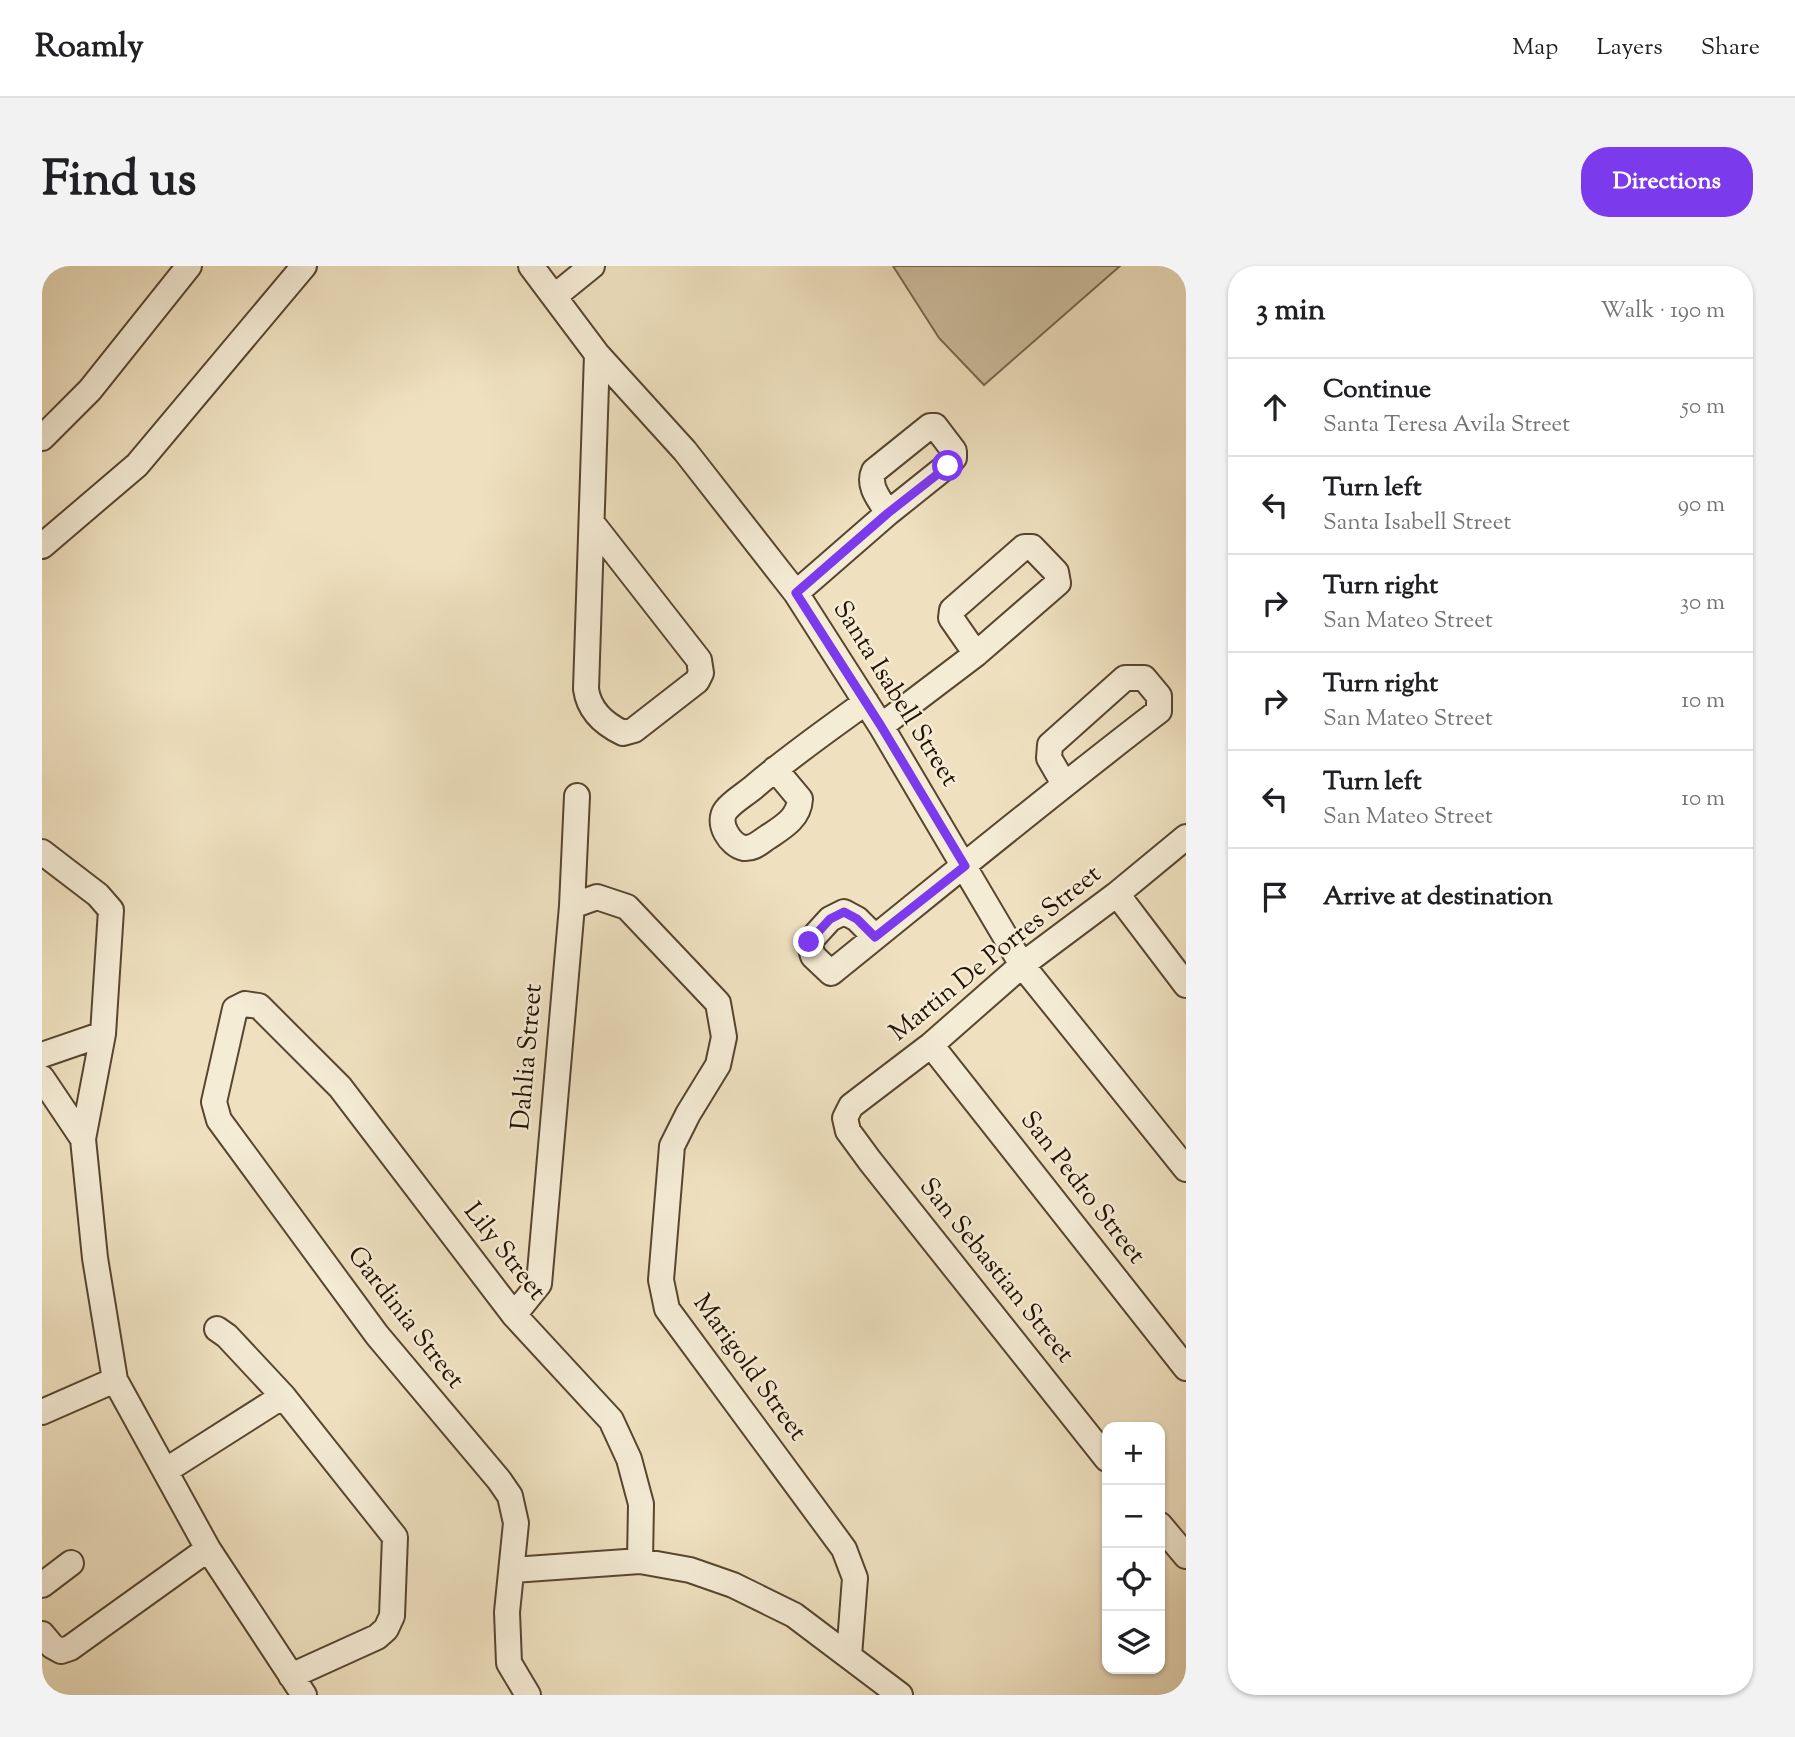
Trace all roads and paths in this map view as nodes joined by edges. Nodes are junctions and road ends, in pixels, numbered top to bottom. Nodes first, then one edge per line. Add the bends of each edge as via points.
1 (189, 266) edge
2 (304, 266) edge
3 (531, 266) edge
4 (592, 266) edge
5 (555, 296) junction
6 (597, 354) junction
7 (42, 438) edge
8 (888, 513) dead end
9 (592, 523) junction
10 (42, 546) edge
11 (796, 593) junction
12 (976, 654) junction
13 (866, 702) junction
14 (881, 726) junction
15 (775, 769) dead end
16 (1064, 784) junction
17 (577, 796) dead end
18 (1186, 837) edge
19 (42, 852) edge
20 (965, 866) junction
21 (1117, 894) junction
22 (572, 906) junction
23 (875, 937) dead end
24 (1022, 965) junction
25 (1185, 980) edge
26 (259, 1006) joint
27 (103, 1034) junction
28 (931, 1045) junction
29 (42, 1055) edge
30 (42, 1078) edge
31 (845, 1118) joint
32 (83, 1139) junction
33 (1186, 1169) edge
34 (514, 1315) junction
35 (217, 1329) dead end
36 (1186, 1368) edge
37 (115, 1380) junction
38 (283, 1396) junction
39 (42, 1412) edge
40 (1102, 1453) edge
41 (165, 1471) junction
42 (1165, 1531) edge
43 (208, 1549) junction
44 (1186, 1556) edge
45 (640, 1561) junction
46 (71, 1563) dead end
47 (513, 1570) junction
48 (42, 1585) edge
49 (42, 1634) edge
50 (849, 1656) junction
51 (297, 1685) edge
52 (528, 1695) edge
53 (900, 1695) edge

1 - 7 street via 90,390
2 - 10 street via 137,466
3 - 5 street, Santa Isabell Street
4 - 5 street
5 - 6 street, Santa Isabell Street
6 - 9 street
6 - 11 street, Santa Isabell Street via 685,452
8 - 11 street
9 - 9 street via 586,690 588,703 608,726 623,733 666,706 701,673 699,660
11 - 13 street, Santa Isabell Street
12 - 12 street via 1058,583 1056,572 1032,547 1024,547 952,610 951,618
12 - 14 street
13 - 14 street, Santa Isabell Street
13 - 15 street
14 - 20 street, Santa Isabell Street
16 - 16 street via 1158,710 1159,696 1144,678 1125,678 1050,745 1049,758
16 - 20 street
17 - 22 street, Dahlia Street
18 - 21 street, Martin De Porres Street
19 - 27 street via 111,910
20 - 23 street
20 - 24 street, Santa Isabell Street
21 - 24 street, Martin De Porres Street
21 - 25 street
22 - 34 street, Dahlia Street via 539,1284
22 - 50 street, Marigold Street via 597,897 626,907 718,1003 724,1037 718,1065 672,1146 660,1280 667,1309 844,1549 855,1578
24 - 28 street, Martin De Porres Street
24 - 33 street, Santa Isabell Street
26 - 34 street, Lily Street via 340,1087
26 - 47 street, Gardinia Street via 245,1004 234,1009 215,1102 219,1120 377,1335 510,1496 516,1523
27 - 29 street
27 - 32 street
28 - 31 street, Martin De Porres Street via 851,1106
28 - 36 street, San Pedro Street
30 - 32 street
31 - 40 street, San Sebastian Street via 848,1131 870,1160
32 - 37 street via 94,1258
34 - 45 street, Lily Street via 611,1420 629,1459 641,1504
35 - 38 street
37 - 39 street
37 - 41 street
38 - 41 street
38 - 51 street via 394,1537 392,1616 386,1629
41 - 43 street
42 - 44 street
43 - 49 street via 70,1648 61,1651
43 - 51 street
45 - 47 street
45 - 50 street via 690,1570 733,1585 794,1615
46 - 48 street
47 - 52 street, Gardinia Street via 509,1663
50 - 53 street

